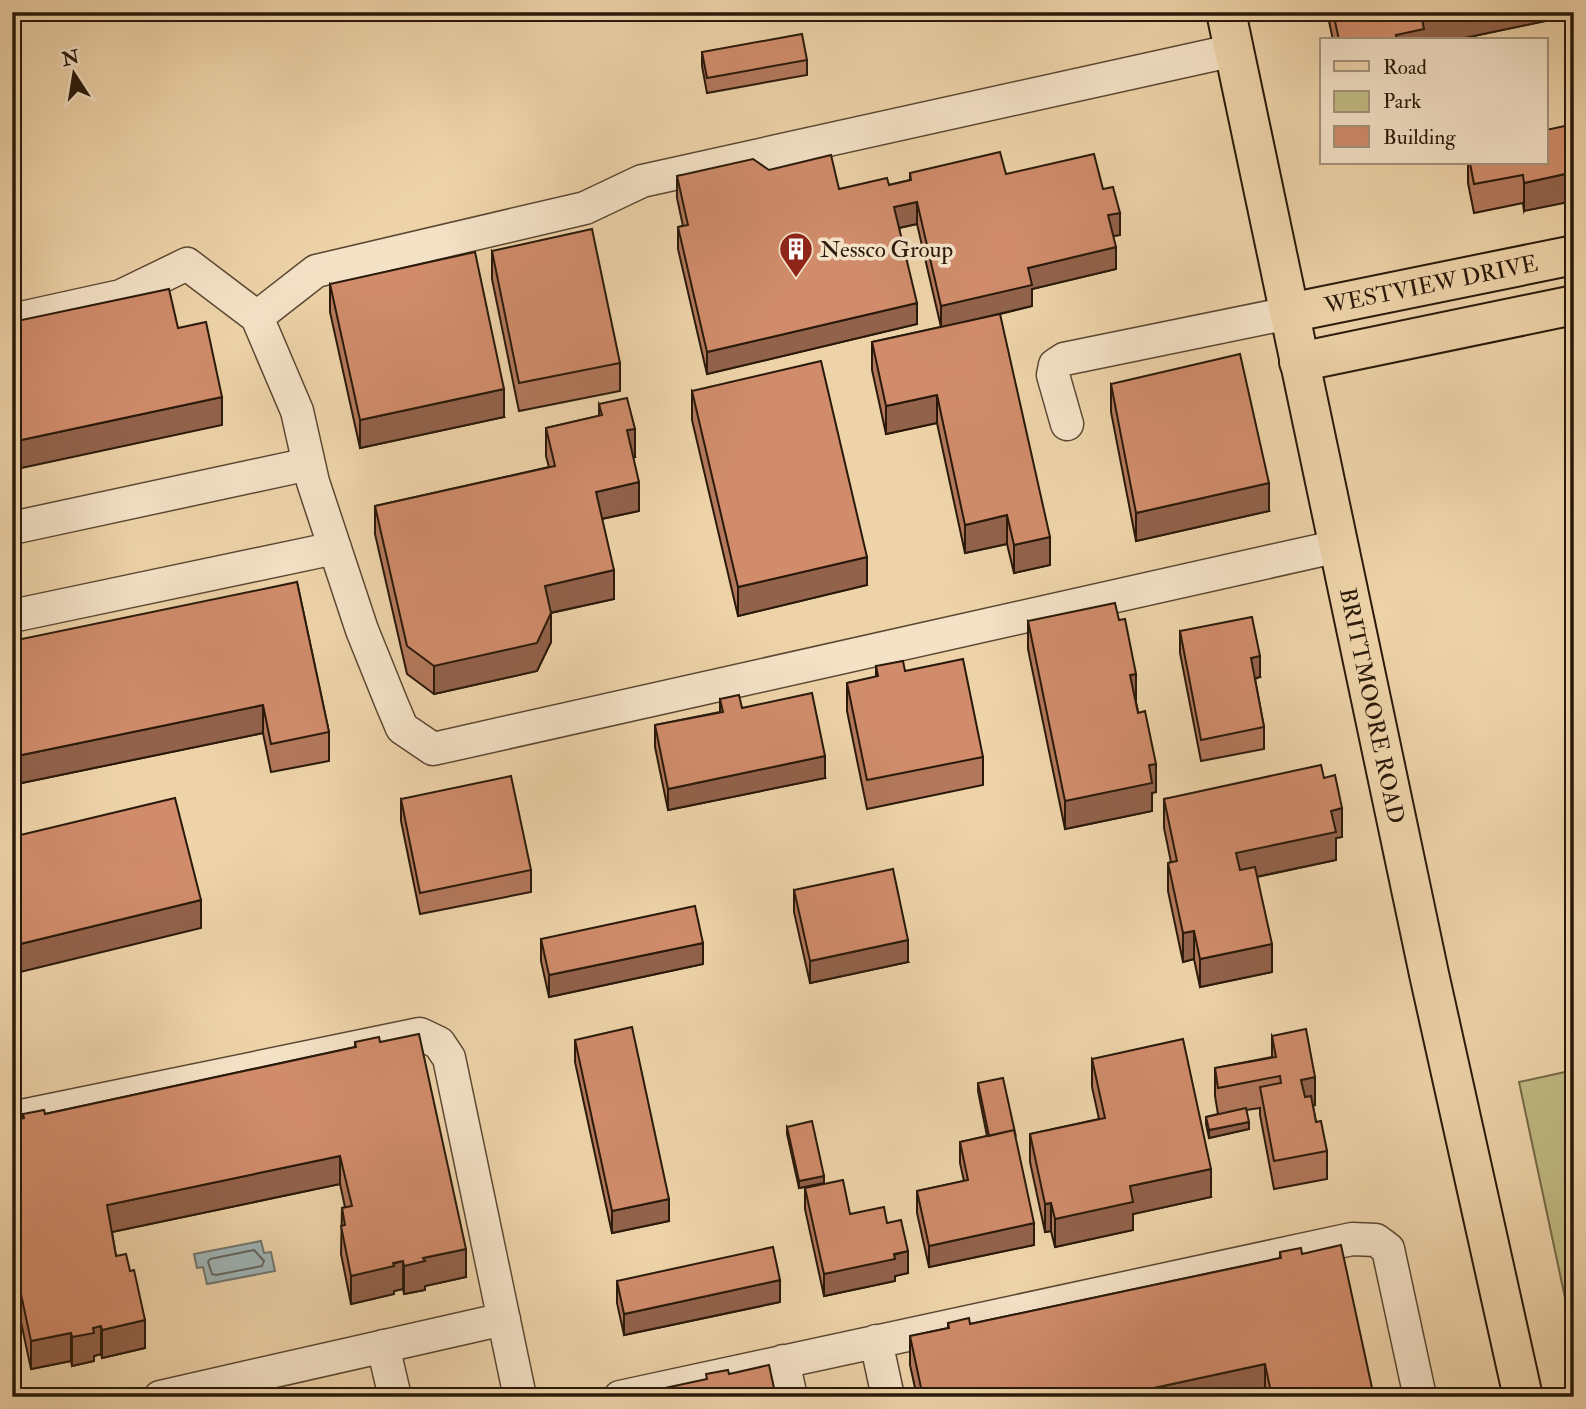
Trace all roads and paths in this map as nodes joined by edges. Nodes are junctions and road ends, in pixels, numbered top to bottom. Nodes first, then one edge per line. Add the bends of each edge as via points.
1 (1227, 12) edge
2 (1235, 50) junction
3 (1574, 255) edge
4 (1574, 304) edge
5 (1289, 313) junction
6 (257, 317) junction
7 (12, 320) edge
8 (1299, 362) junction
9 (1067, 424) dead end
10 (309, 464) junction
11 (12, 528) edge
12 (1339, 546) junction
13 (335, 548) junction
14 (12, 616) edge
15 (12, 1118) edge
16 (504, 1319) junction
17 (876, 1341) junction
18 (383, 1346) junction
19 (783, 1362) junction
20 (160, 1397) edge
21 (395, 1397) edge
22 (520, 1397) edge
23 (620, 1397) edge
24 (791, 1397) edge
25 (888, 1397) edge
26 (1420, 1397) edge
27 (1522, 1397) edge

1 - 2 main road, BRITTMOORE ROAD
2 - 5 main road, BRITTMOORE ROAD
2 - 6 lane via 642,181 585,208 316,271
3 - 5 main road, WESTVIEW DRIVE
4 - 8 main road
5 - 8 main road, BRITTMOORE ROAD
5 - 9 lane via 1064,359 1055,365 1053,375
6 - 7 lane via 187,264 121,296
6 - 10 lane via 298,411
8 - 12 main road, BRITTMOORE ROAD
10 - 11 lane
10 - 13 lane
12 - 13 lane via 433,749 402,728
12 - 27 main road, BRITTMOORE ROAD
13 - 14 lane
15 - 16 lane via 420,1034 439,1042 449,1058
16 - 18 lane
16 - 22 lane
17 - 19 lane
17 - 25 lane
17 - 26 lane via 1352,1238 1376,1240 1388,1249
18 - 20 lane
18 - 21 lane
19 - 23 lane
19 - 24 lane

